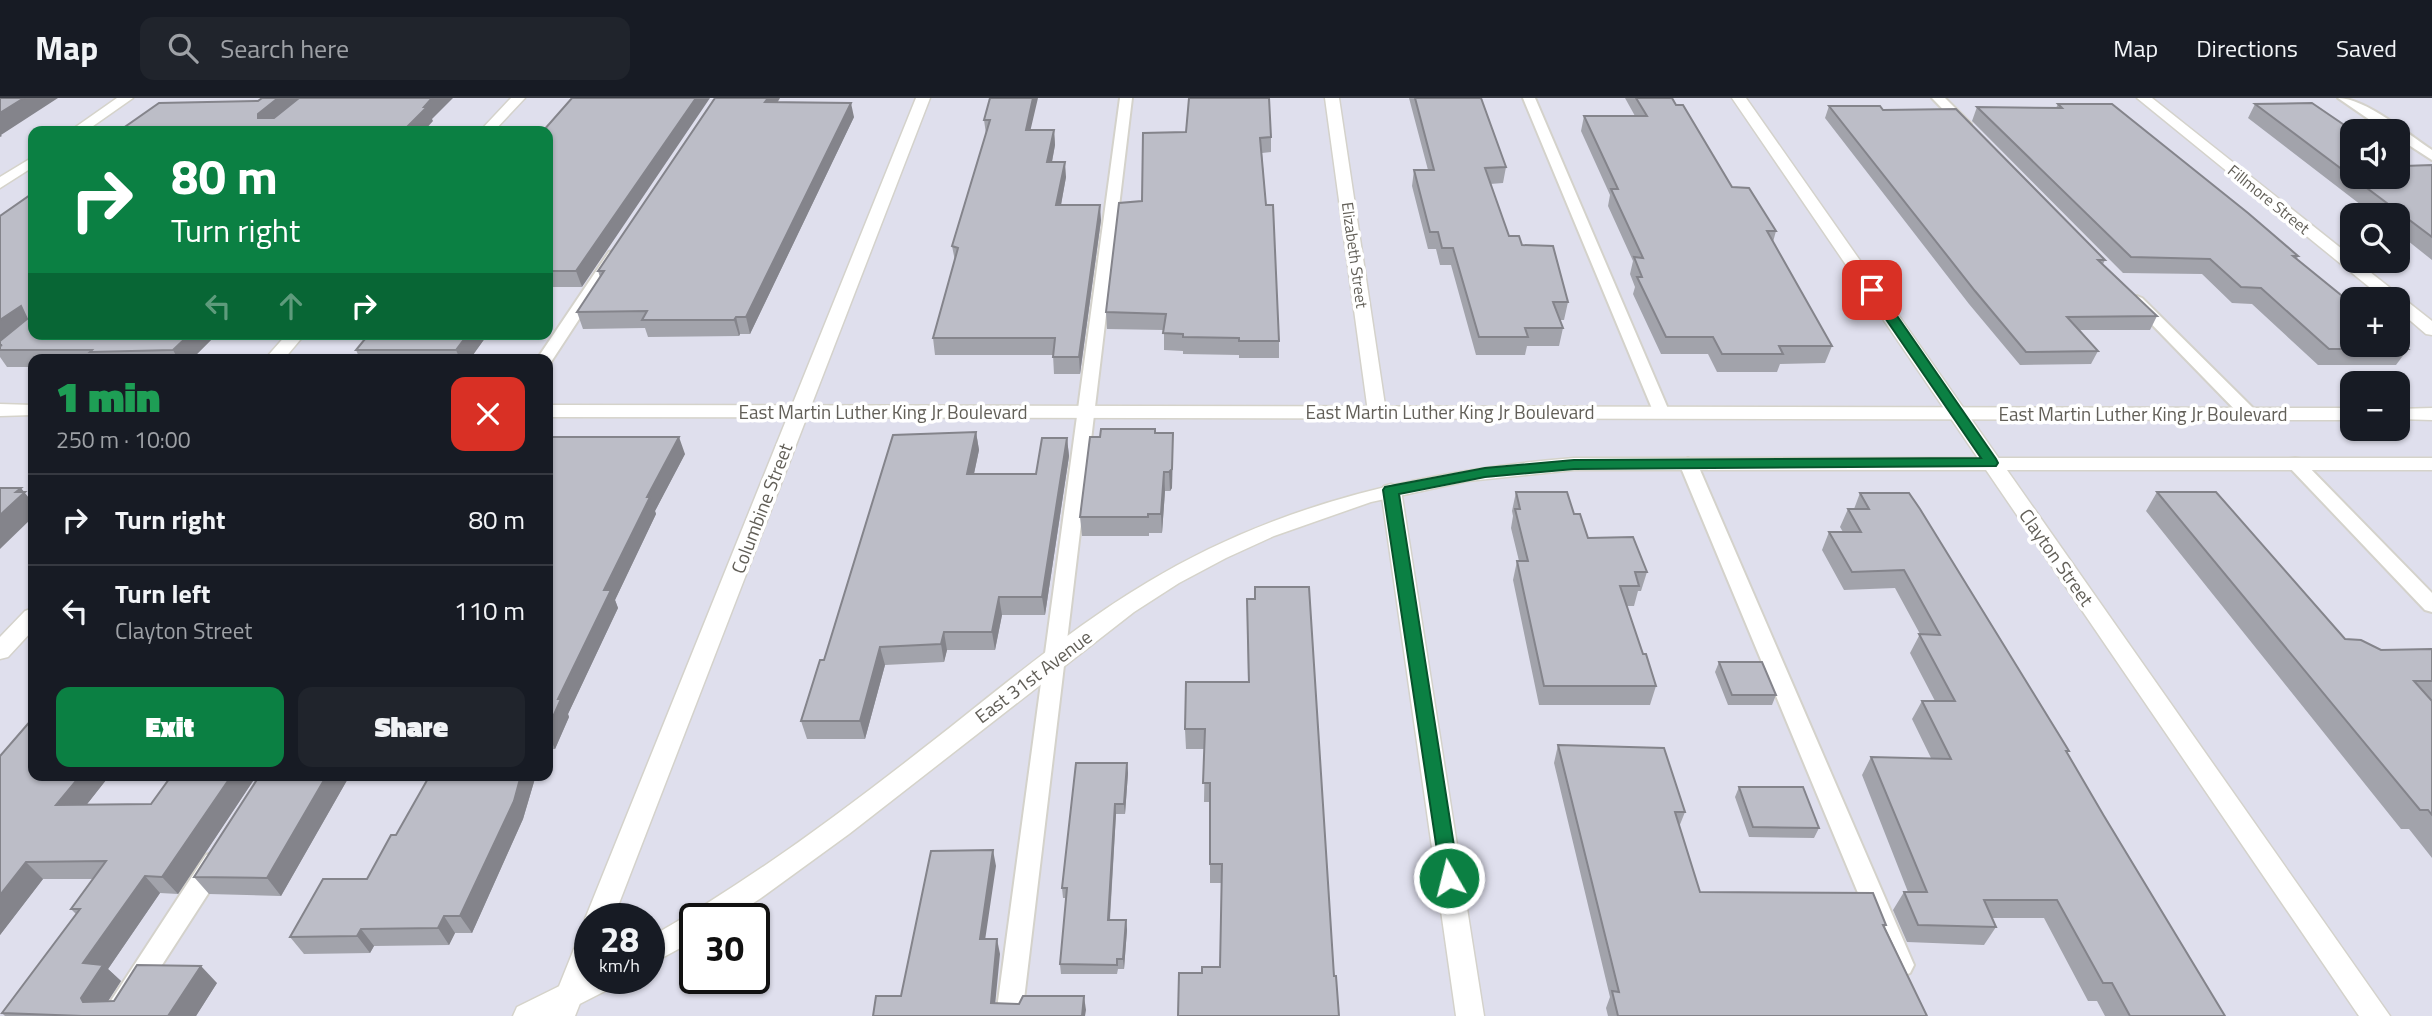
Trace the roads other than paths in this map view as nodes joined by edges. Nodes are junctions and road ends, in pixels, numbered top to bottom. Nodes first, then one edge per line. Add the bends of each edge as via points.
1 (126, 98) edge
2 (518, 98) edge
3 (923, 98) edge
4 (1126, 98) edge
5 (1332, 98) edge
6 (1529, 98) edge
7 (1739, 98) edge
8 (1938, 98) edge
9 (2144, 98) edge
10 (2344, 98) edge
11 (2376, 119) edge
12 (84, 126) edge
13 (492, 126) edge
14 (1976, 137) edge
15 (2410, 141) edge
16 (2432, 156) edge
17 (28, 164) edge
18 (0, 184) edge
19 (620, 245) edge
20 (2379, 287) edge
21 (2128, 291) edge
22 (2410, 312) edge
23 (2432, 330) edge
24 (291, 340) edge
25 (279, 354) edge
26 (548, 354) edge
27 (0, 410) edge
28 (28, 410) edge
29 (553, 411) edge
30 (799, 411) junction
31 (1085, 411) junction
32 (1661, 411) junction
33 (1377, 412) junction
34 (1958, 413) junction
35 (2248, 413) junction
36 (2340, 414) edge
37 (2410, 414) edge
38 (2432, 414) edge
39 (1688, 463) junction
40 (1991, 463) junction
41 (2295, 463) junction
42 (2432, 464) edge
43 (1391, 490) junction
44 (2432, 605) edge
45 (28, 621) edge
46 (0, 652) edge
47 (1053, 661) junction
48 (226, 844) edge
49 (605, 903) edge
50 (730, 903) edge
51 (574, 984) edge
52 (1912, 990) edge
53 (582, 994) edge
54 (565, 1007) edge
55 (114, 1016) edge
56 (527, 1016) edge
57 (1009, 1016) edge
58 (1470, 1016) edge
59 (2376, 1016) edge

1 - 12 street
2 - 13 street
3 - 30 street, Columbine Street
4 - 31 lane
5 - 33 street, Elizabeth Street
6 - 32 lane
7 - 34 street, Clayton Street
8 - 14 lane
9 - 20 street, Fillmore Street
10 - 11 lane
15 - 16 lane
17 - 18 street
19 - 26 lane
21 - 35 lane
22 - 23 street, Fillmore Street
24 - 25 street
27 - 28 street
29 - 30 street, East Martin Luther King Jr Boulevard
30 - 31 street, East Martin Luther King Jr Boulevard
30 - 49 street, Columbine Street
31 - 33 street, East Martin Luther King Jr Boulevard
31 - 47 lane
32 - 33 street, East Martin Luther King Jr Boulevard
32 - 34 street, East Martin Luther King Jr Boulevard
34 - 35 street, East Martin Luther King Jr Boulevard
34 - 40 street, Clayton Street
35 - 36 street, East Martin Luther King Jr Boulevard
37 - 38 street
39 - 40 street
39 - 43 street via 1552,465
39 - 52 lane
40 - 41 street
40 - 59 street, Clayton Street
41 - 42 street
41 - 44 lane
43 - 47 street, East 31st Avenue via 1302,515 1218,552 1129,603
43 - 58 street
45 - 46 street
47 - 50 street, East 31st Avenue via 789,863
47 - 57 lane
48 - 55 lane
51 - 54 street
53 - 54 street
54 - 56 street

